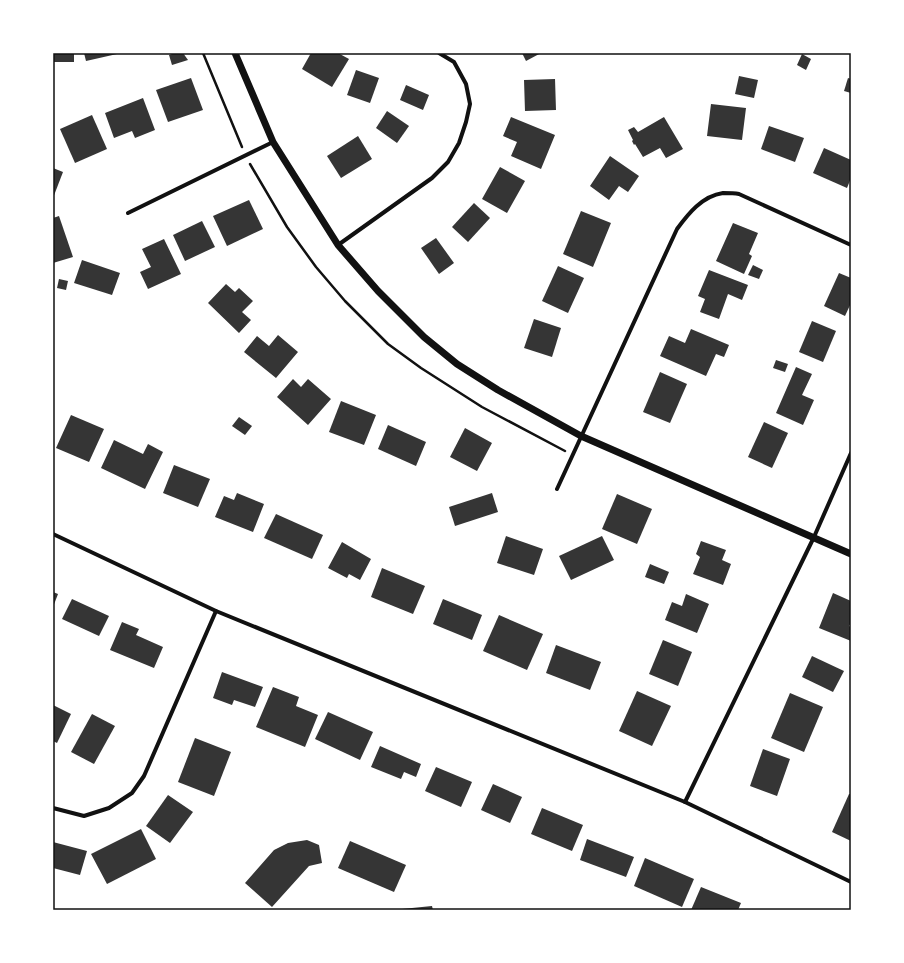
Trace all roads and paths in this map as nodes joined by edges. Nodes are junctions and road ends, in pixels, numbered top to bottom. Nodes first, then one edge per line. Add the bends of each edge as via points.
1 (235, 53) edge
2 (439, 53) edge
3 (272, 142) junction
4 (128, 213) dead end
5 (851, 244) edge
6 (338, 245) junction
7 (581, 436) junction
8 (851, 453) edge
9 (557, 489) dead end
10 (53, 534) edge
11 (814, 537) junction
12 (851, 554) edge
13 (216, 612) junction
14 (685, 802) junction
15 (53, 808) edge
16 (851, 882) edge

1 - 3 street
2 - 6 street via 454,62 466,84 470,104 459,143 448,162 432,178
3 - 4 street
3 - 6 street
5 - 7 street via 739,194 722,193 704,200 676,229
6 - 7 street via 378,291 457,364
7 - 9 street
7 - 11 street
8 - 11 street
10 - 13 street
11 - 12 street
11 - 14 street
13 - 14 street
13 - 15 street via 144,776 132,793 109,808 84,816
14 - 16 street

